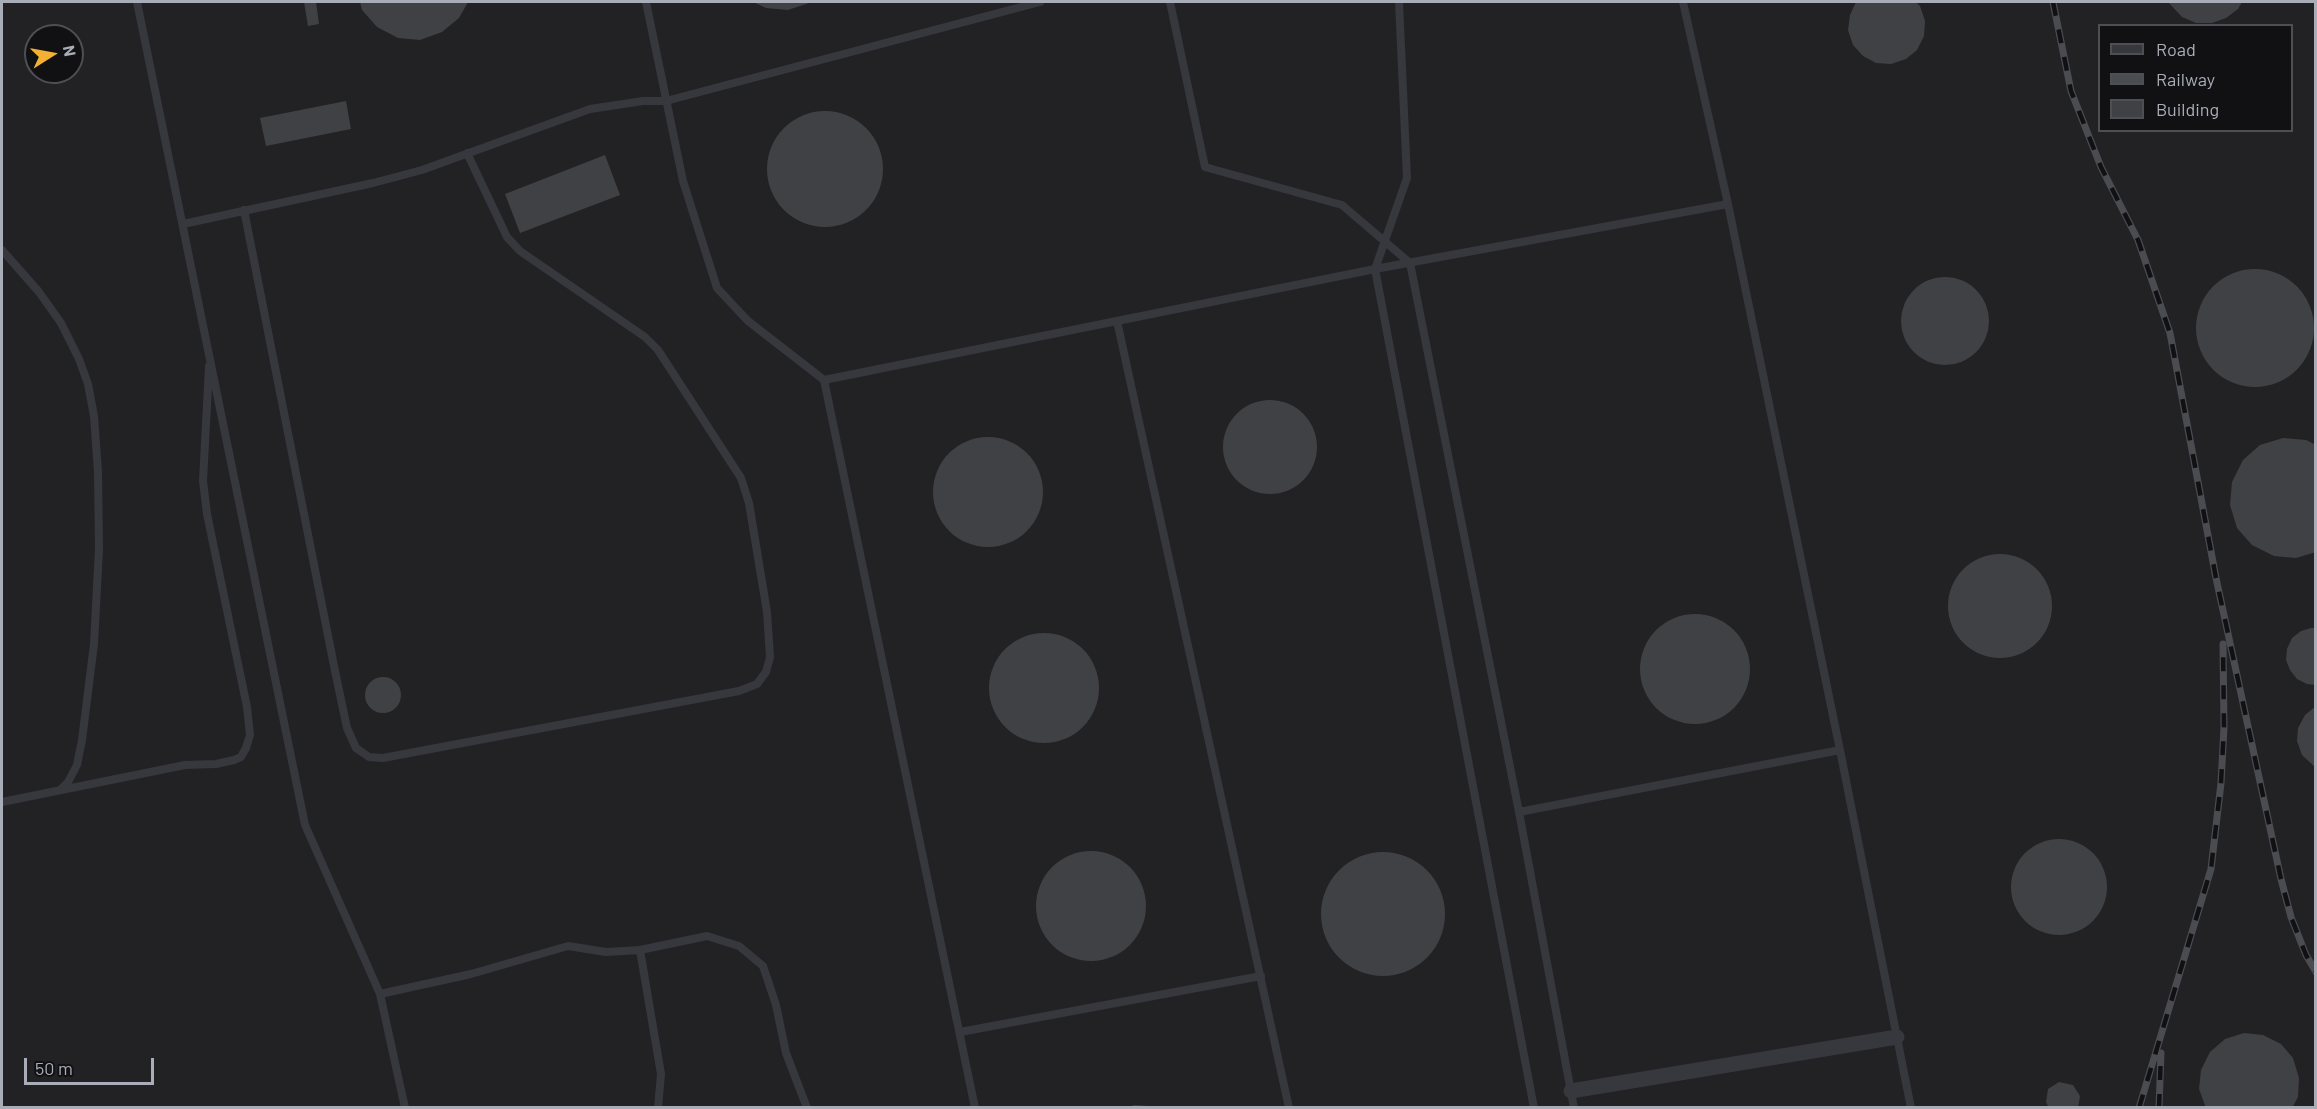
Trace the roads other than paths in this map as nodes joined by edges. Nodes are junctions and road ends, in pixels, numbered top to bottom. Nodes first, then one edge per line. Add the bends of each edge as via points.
1 (137, 2) edge
2 (646, 2) edge
3 (1040, 2) edge
4 (1170, 2) edge
5 (1399, 2) edge
6 (1683, 2) edge
7 (666, 101) junction
8 (467, 153) junction
9 (1728, 204) junction
10 (244, 210) junction
11 (183, 224) junction
12 (1384, 242) junction
13 (2, 250) edge
14 (1410, 263) junction
15 (1374, 269) junction
16 (1117, 321) junction
17 (210, 355) junction
18 (825, 380) junction
19 (1840, 750) junction
20 (60, 790) junction
21 (2, 802) edge
22 (1518, 812) junction
23 (640, 950) junction
24 (1261, 976) junction
25 (380, 994) junction
26 (960, 1032) junction
27 (1897, 1037) junction
28 (1571, 1091) junction
29 (405, 1107) edge
30 (658, 1107) edge
31 (807, 1107) edge
32 (975, 1107) edge
33 (1288, 1107) edge
34 (1533, 1107) edge
35 (1574, 1107) edge
36 (1911, 1107) edge

1 - 11 lane
2 - 7 lane
3 - 7 lane
4 - 12 lane via 1205,167 1342,205
5 - 12 lane via 1407,178
6 - 9 lane
7 - 8 lane via 590,109
7 - 18 lane via 683,181 717,288 748,321
8 - 10 lane via 373,183
8 - 10 lane via 507,237 658,350 741,478 749,503 767,612 770,657 757,684 739,691 383,758 369,757 356,748 347,728
9 - 14 lane
9 - 19 lane
10 - 11 lane
11 - 17 lane
12 - 14 lane
12 - 15 lane
13 - 20 lane via 61,323 88,384 94,416 99,549 94,644 77,765
14 - 15 lane
14 - 22 lane
15 - 16 lane
15 - 34 lane
16 - 18 lane
16 - 24 lane
17 - 20 lane via 203,482 247,707 250,735 246,748 234,760 185,765
17 - 25 lane via 305,825
18 - 26 lane
19 - 22 lane
19 - 27 lane
20 - 21 lane
22 - 28 lane
23 - 25 lane via 606,952 568,946 471,974
23 - 30 lane via 661,1074
23 - 31 lane via 707,936 739,946 763,966 786,1053
24 - 26 lane
24 - 33 lane
25 - 29 lane
26 - 32 lane
27 - 28 street
27 - 36 lane
28 - 35 lane

